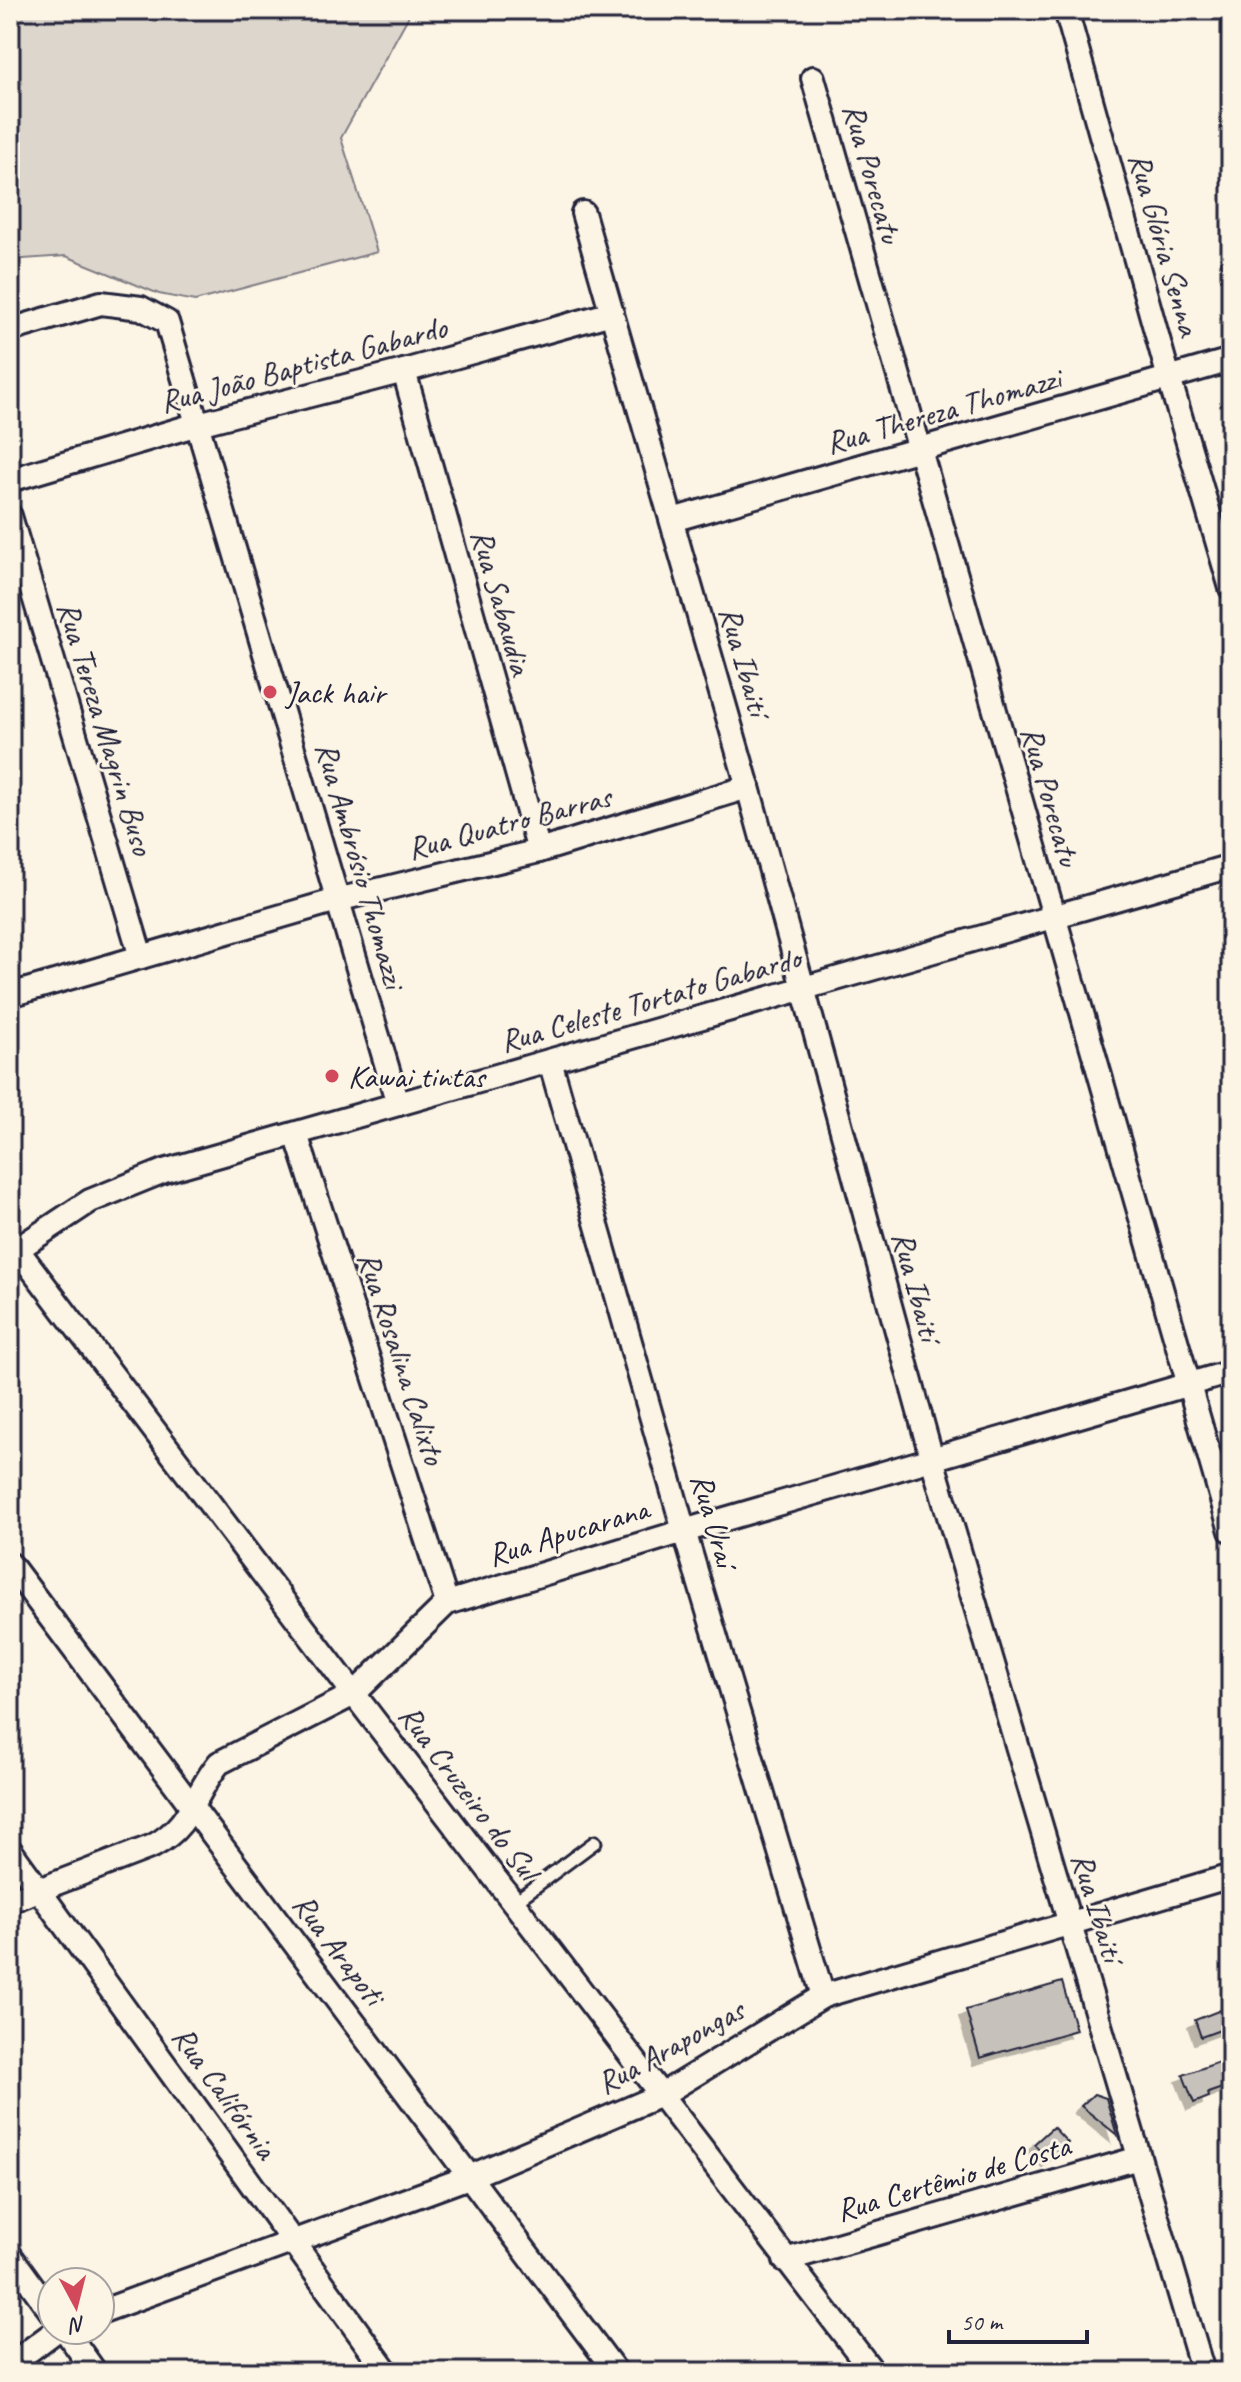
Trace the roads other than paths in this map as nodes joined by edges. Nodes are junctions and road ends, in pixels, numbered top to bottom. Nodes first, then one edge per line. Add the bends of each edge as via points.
1 (1066, 10) edge
2 (813, 78) dead end
3 (583, 213) dead end
4 (612, 313) junction
5 (10, 330) edge
6 (1231, 360) edge
7 (404, 371) junction
8 (1169, 378) junction
9 (198, 424) junction
10 (919, 450) junction
11 (10, 480) edge
12 (10, 516) edge
13 (672, 520) junction
14 (1228, 564) edge
15 (1231, 588) edge
16 (748, 787) junction
17 (539, 851) junction
18 (1231, 866) edge
19 (337, 900) junction
20 (1052, 918) junction
21 (141, 957) junction
22 (802, 989) junction
23 (10, 995) edge
24 (550, 1061) junction
25 (398, 1104) junction
26 (296, 1134) junction
27 (14, 1252) edge
28 (1231, 1372) edge
29 (1187, 1385) junction
30 (932, 1459) junction
31 (1231, 1528) edge
32 (684, 1531) junction
33 (10, 1564) edge
34 (447, 1603) junction
35 (354, 1694) junction
36 (193, 1808) junction
37 (595, 1842) dead end
38 (10, 1850) edge
39 (1231, 1876) edge
40 (39, 1889) junction
41 (10, 1901) edge
42 (513, 1903) junction
43 (1069, 1922) junction
44 (823, 1996) junction
45 (661, 2095) junction
46 (1139, 2158) junction
47 (469, 2177) junction
48 (291, 2240) junction
49 (10, 2255) edge
50 (785, 2260) junction
51 (36, 2291) edge
52 (116, 2306) edge
53 (36, 2346) edge
54 (76, 2346) edge
55 (10, 2365) edge
56 (95, 2372) edge
57 (387, 2372) edge
58 (616, 2372) edge
59 (873, 2372) edge
60 (1203, 2372) edge

1 - 8 street, Rua Glória Senna
2 - 10 street, Rua Porecatu
3 - 4 street, Rua Ibaití
4 - 7 street, Rua João Baptista Gabardo
4 - 13 street, Rua Ibaití
5 - 9 street, Rua Ambrósio Thomazzi via 101,303 141,308 167,322
6 - 8 street, Rua Thereza Thomazzi
7 - 9 street, Rua João Baptista Gabardo
7 - 17 street, Rua Sabaudia
8 - 10 street, Rua Thereza Thomazzi
8 - 14 street, Rua Glória Senna
9 - 11 street, Rua João Baptista Gabardo
9 - 19 street, Rua Ambrósio Thomazzi
10 - 13 street, Rua Thereza Thomazzi
10 - 20 street, Rua Porecatu
12 - 21 street, Rua Tereza Magrin Buso
13 - 16 street, Rua Ibaití
14 - 15 street, Rua Glória Senna
16 - 17 street, Rua Quatro Barras
16 - 22 street, Rua Ibaití
17 - 19 street, Rua Quatro Barras
18 - 20 street, Rua Celeste Tortato Gabardo
19 - 21 street, Rua Quatro Barras
19 - 25 street, Rua Ambrósio Thomazzi
20 - 22 street, Rua Celeste Tortato Gabardo
20 - 29 street, Rua Porecatu
21 - 23 street, Rua Quatro Barras
22 - 24 street, Rua Celeste Tortato Gabardo
22 - 30 street, Rua Ibaití
24 - 25 street, Rua Celeste Tortato Gabardo
24 - 32 street, Rua Uraí
25 - 26 street, Rua Celeste Tortato Gabardo
26 - 27 street, Rua Celeste Tortato Gabardo via 164,1171 90,1201
26 - 34 street, Rua Rosalina Calixto
27 - 35 street, Rua Cruzeiro do Sul
28 - 29 street, Rua Apucarana
29 - 30 street, Rua Apucarana
29 - 31 street, Rua Porecatu
30 - 32 street, Rua Apucarana
30 - 43 street, Rua Ibaití
32 - 34 street, Rua Apucarana
32 - 44 street, Rua Uraí
33 - 36 street, Rua Arapoti
34 - 35 street, Rua Apucarana
35 - 36 street, Rua Apucarana via 219,1763
35 - 42 street, Rua Cruzeiro do Sul
36 - 40 street, Rua Apucarana via 172,1836 153,1846
36 - 47 street, Rua Arapoti
37 - 42 lane
38 - 40 street, Rua Califórnia
39 - 43 street, Rua Arapongas
40 - 41 street, Rua Apucarana
40 - 48 street, Rua Califórnia
42 - 45 street, Rua Cruzeiro do Sul
43 - 44 street, Rua Arapongas
43 - 46 street, Rua Ibaití
44 - 45 street, Rua Arapongas
45 - 47 street, Rua Arapongas
45 - 50 street, Rua Cruzeiro do Sul
46 - 50 street, Rua Certêmio de Costa
46 - 60 street, Rua Ibaití
47 - 48 street, Rua Arapongas
47 - 58 street, Rua Arapoti
48 - 52 street, Rua Arapongas
48 - 57 street, Rua Califórnia
49 - 51 street
50 - 59 street, Rua Cruzeiro do Sul
53 - 55 street
54 - 56 street

